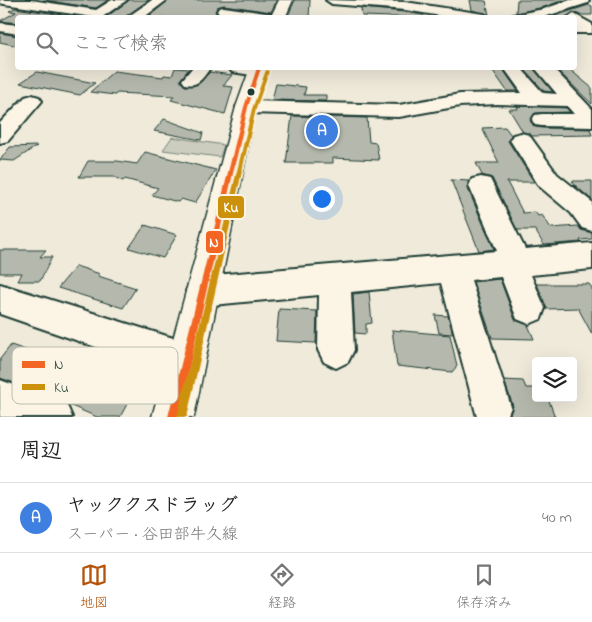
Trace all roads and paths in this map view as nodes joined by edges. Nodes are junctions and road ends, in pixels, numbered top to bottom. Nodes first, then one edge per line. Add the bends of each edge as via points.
1 (121, 0) edge
2 (161, 0) edge
3 (286, 0) edge
4 (332, 0) edge
5 (584, 0) edge
6 (410, 4) edge
7 (592, 4) edge
8 (3, 8) edge
9 (560, 8) junction
10 (224, 10) dead end
11 (520, 14) edge
12 (138, 15) edge
13 (254, 15) edge
14 (279, 15) edge
15 (468, 15) edge
16 (570, 15) edge
17 (577, 20) edge
18 (577, 29) edge
19 (577, 40) edge
20 (592, 46) edge
21 (252, 70) edge
22 (514, 70) edge
23 (546, 70) edge
24 (537, 100) junction
25 (573, 100) junction
26 (32, 101) dead end
27 (246, 107) junction
28 (542, 120) dead end
29 (591, 120) edge
30 (0, 136) edge
31 (521, 140) dead end
32 (481, 186) dead end
33 (592, 220) edge
34 (592, 256) edge
35 (514, 263) junction
36 (452, 268) junction
37 (335, 279) junction
38 (202, 291) junction
39 (0, 300) edge
40 (529, 308) dead end
41 (146, 347) edge
42 (336, 350) dead end
43 (178, 357) edge
44 (186, 360) junction
45 (178, 395) edge
46 (0, 399) edge
47 (12, 403) edge
48 (14, 404) edge
49 (176, 404) edge
50 (492, 407) dead end
51 (52, 417) edge
52 (173, 417) edge

1 - 8 street via 98,14
2 - 12 street
3 - 14 main road
4 - 6 street
5 - 7 street
5 - 9 street
6 - 15 street
9 - 11 street
9 - 16 street
10 - 13 street
17 - 18 street via 590,29
19 - 20 street
21 - 27 main road
22 - 24 street
23 - 25 street
24 - 25 street
24 - 27 street via 460,100 399,112
25 - 29 street
26 - 30 street
27 - 38 main road
28 - 29 street
31 - 33 street via 548,180
32 - 35 street
34 - 35 street
35 - 36 street
35 - 40 street
36 - 37 street
36 - 50 street
37 - 38 street
37 - 42 street
38 - 44 main road
39 - 41 street
43 - 44 street
44 - 45 main road
46 - 47 street
48 - 51 street
49 - 52 main road

